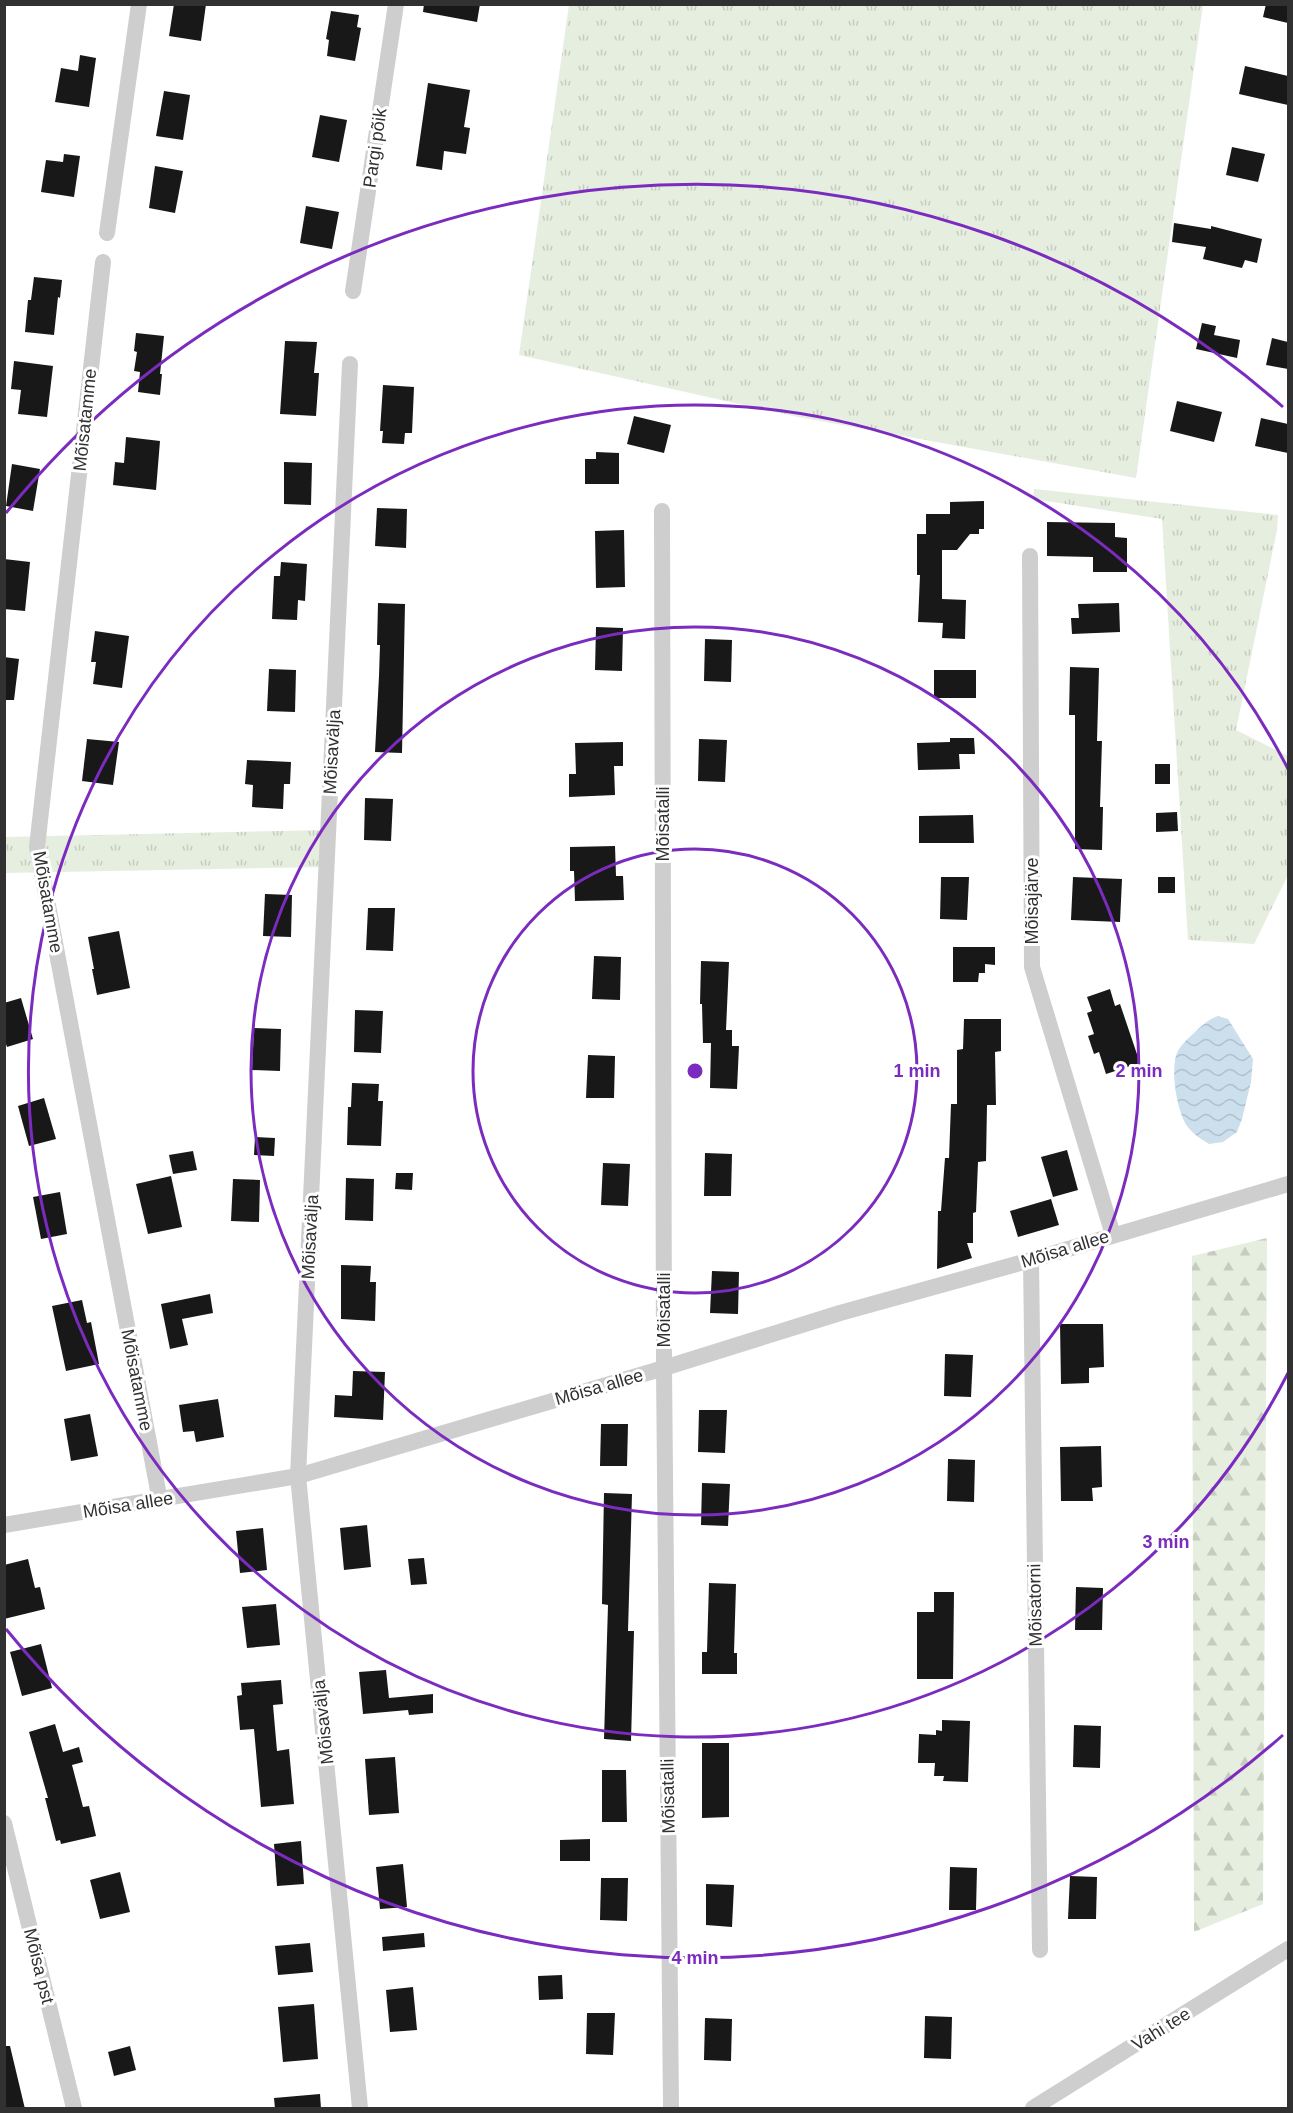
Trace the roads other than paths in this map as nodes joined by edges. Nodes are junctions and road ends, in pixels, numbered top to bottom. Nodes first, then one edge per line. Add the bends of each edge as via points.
1 (139, 4) edge
2 (396, 4) edge
3 (107, 233) dead end
4 (103, 262) dead end
5 (353, 291) dead end
6 (350, 364) dead end
7 (662, 511) dead end
8 (1030, 556) dead end
9 (1288, 1184) edge
10 (1113, 1235) junction
11 (1031, 1260) junction
12 (664, 1368) junction
13 (298, 1476) junction
14 (160, 1501) junction
15 (4, 1526) edge
16 (4, 1823) edge
17 (1288, 1949) edge
18 (1040, 1950) dead end
19 (74, 2109) edge
20 (360, 2109) edge
21 (671, 2109) edge
22 (1033, 2109) edge

1 - 3 street
2 - 5 street, Pargi põik
4 - 14 street, Mõisatamme via 37,847
6 - 13 street, Mõisavälja
7 - 12 street, Mõisatalli
8 - 10 street, Mõisajärve via 1032,967
9 - 10 street, Mõisa allee
10 - 11 street, Mõisa allee
11 - 12 street, Mõisa allee via 840,1313
11 - 18 street, Mõisatorni
12 - 13 street, Mõisa allee
12 - 21 street, Mõisatalli
13 - 14 street, Mõisa allee
13 - 20 street, Mõisavälja
14 - 15 street, Mõisa allee
16 - 19 street, Mõisa pst
17 - 22 street, Vahi tee

